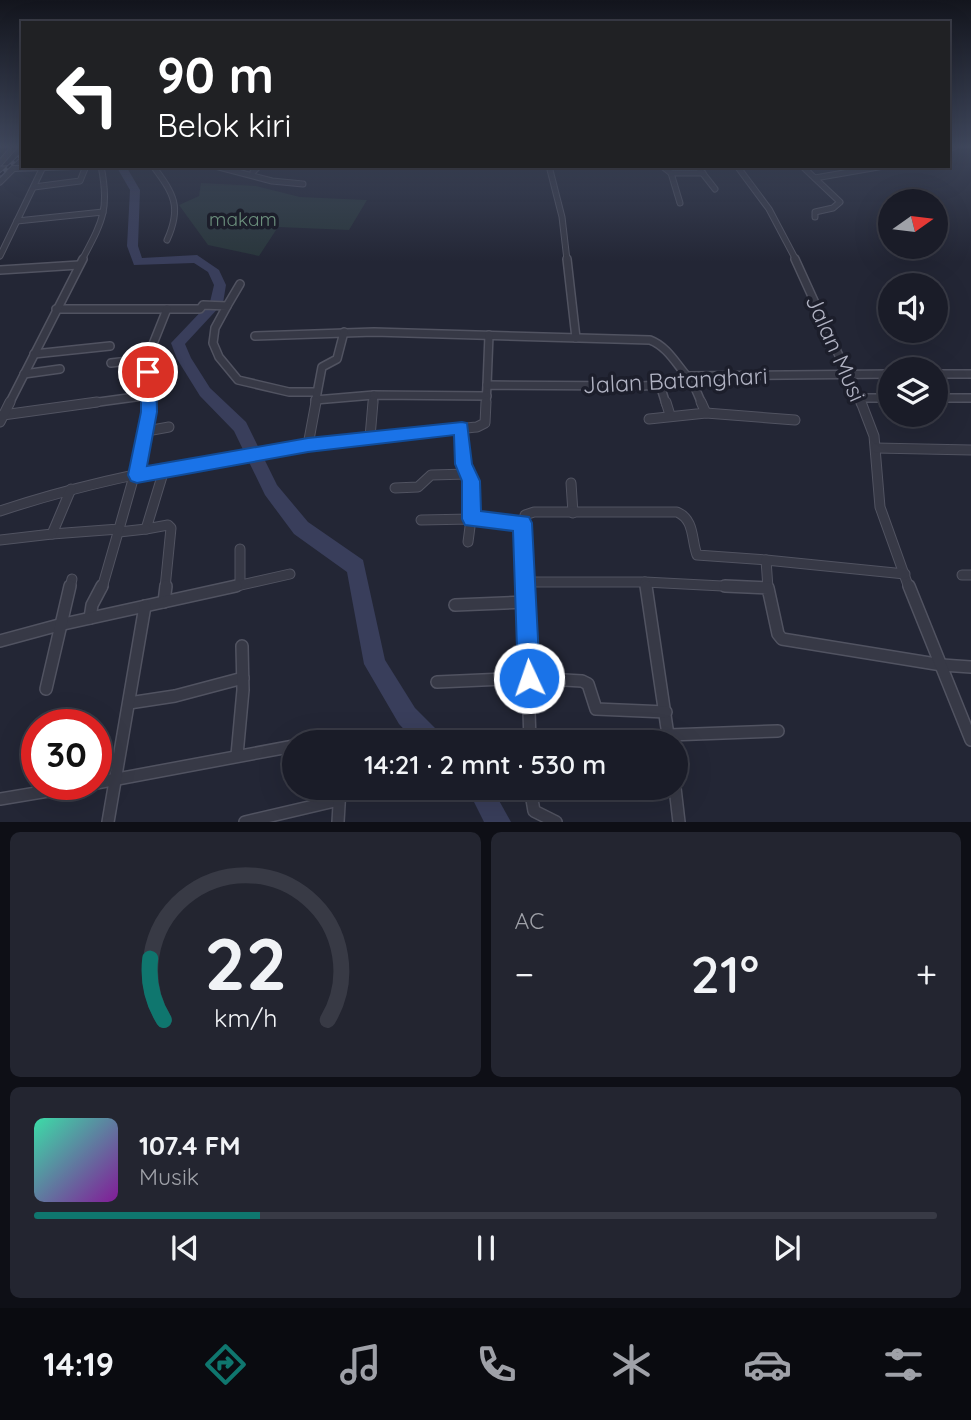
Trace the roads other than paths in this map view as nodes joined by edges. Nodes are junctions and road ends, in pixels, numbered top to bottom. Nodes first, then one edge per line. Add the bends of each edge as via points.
1 (47, 185) edge
2 (106, 185) edge
3 (168, 185) edge
4 (554, 185) edge
5 (675, 185) edge
6 (712, 185) edge
7 (751, 185) edge
8 (823, 185) edge
9 (34, 187) joint
10 (715, 189) dead end
11 (680, 203) dead end
12 (103, 212) junction
13 (815, 217) dead end
14 (17, 221) junction
15 (167, 240) dead end
16 (0, 256) edge
17 (79, 265) junction
18 (0, 270) edge
19 (240, 284) dead end
20 (225, 306) junction
21 (56, 309) junction
22 (167, 309) junction
23 (344, 332) junction
24 (489, 335) junction
25 (255, 336) dead end
26 (576, 338) junction
27 (110, 346) dead end
28 (34, 354) junction
29 (148, 359) junction
30 (111, 363) dead end
31 (60, 369) dead end
32 (24, 374) junction
33 (848, 374) junction
34 (878, 374) edge
35 (948, 374) edge
36 (971, 374) edge
37 (690, 379) junction
38 (487, 385) junction
39 (660, 386) junction
40 (150, 395) junction
41 (374, 395) junction
42 (315, 396) junction
43 (487, 396) junction
44 (859, 398) junction
45 (878, 398) edge
46 (948, 398) edge
47 (971, 398) edge
48 (706, 413) junction
49 (670, 415) junction
50 (1, 418) edge
51 (649, 419) dead end
52 (795, 420) dead end
53 (169, 427) dead end
54 (462, 428) junction
55 (146, 430) junction
56 (370, 437) junction
57 (308, 445) junction
58 (876, 448) junction
59 (971, 450) edge
60 (466, 469) junction
61 (164, 470) junction
62 (135, 476) junction
63 (571, 483) dead end
64 (394, 488) dead end
65 (71, 489) junction
66 (0, 511) edge
67 (573, 513) junction
68 (471, 519) junction
69 (421, 520) dead end
70 (523, 523) junction
71 (146, 529) junction
72 (119, 530) junction
73 (52, 534) junction
74 (0, 540) edge
75 (468, 541) dead end
76 (240, 549) dead end
77 (766, 560) junction
78 (290, 574) dead end
79 (905, 574) junction
80 (72, 579) dead end
81 (526, 582) junction
82 (645, 582) junction
83 (240, 585) junction
84 (768, 588) junction
85 (526, 601) junction
86 (164, 602) junction
87 (455, 605) dead end
88 (145, 606) junction
89 (90, 618) junction
90 (59, 625) junction
91 (0, 641) edge
92 (242, 646) dead end
93 (942, 665) junction
94 (971, 667) edge
95 (243, 678) junction
96 (529, 678) junction
97 (437, 682) dead end
98 (46, 689) dead end
99 (129, 703) junction
100 (666, 712) junction
101 (530, 730) edge
102 (668, 730) edge
103 (778, 731) dead end
104 (688, 738) edge
105 (971, 740) edge
106 (282, 748) edge
107 (237, 755) junction
108 (117, 780) junction
109 (112, 781) edge
110 (21, 796) edge
111 (0, 799) edge
112 (318, 800) edge
113 (339, 800) edge
114 (532, 800) edge
115 (676, 800) edge
116 (108, 821) edge
117 (246, 821) edge
118 (338, 821) edge
119 (556, 821) edge
120 (679, 821) edge

1 - 9 street
2 - 12 street
3 - 15 street via 176,220
4 - 26 street
5 - 11 street
6 - 10 street
7 - 33 street, Jalan Musi via 799,266
8 - 13 street via 839,200 833,208 815,212
9 - 14 street
12 - 14 street
12 - 17 street
14 - 16 street
17 - 18 street
17 - 21 street
19 - 20 street
20 - 22 street
20 - 42 street via 211,334 211,346 234,376
21 - 22 street
21 - 28 street
22 - 29 street
23 - 24 street
23 - 25 street
23 - 42 street via 337,359 322,367
24 - 26 street
24 - 38 street
26 - 37 street via 658,342
27 - 28 street
28 - 32 street
29 - 30 street
29 - 40 street
31 - 32 street
32 - 50 street
33 - 34 street, Jalan Batanghari
33 - 37 street, Jalan Batanghari
33 - 44 street, Jalan Musi
35 - 36 street
37 - 39 street, Jalan Batanghari
37 - 48 street
38 - 39 street, Jalan Batanghari
38 - 43 street
39 - 49 street
40 - 50 street
40 - 55 street
41 - 42 street
41 - 43 street
41 - 56 street
42 - 57 street
43 - 54 street via 485,423
44 - 45 street
44 - 58 street, Jalan Musi
46 - 47 street
48 - 49 street
48 - 52 street
49 - 51 street
53 - 55 street
54 - 56 street
54 - 60 street
55 - 62 street
56 - 57 street
57 - 61 street
58 - 59 street
58 - 79 street, Jalan Musi via 880,507
60 - 64 street via 431,475 418,487
60 - 68 street
61 - 62 street
61 - 71 street
62 - 65 street
62 - 72 street
63 - 67 street
65 - 66 street
65 - 73 street
67 - 70 street via 534,512 525,515
67 - 77 street via 677,512 689,519 697,555
68 - 69 street
68 - 70 street
68 - 75 street
70 - 81 street
71 - 72 street
71 - 86 street via 171,528
72 - 73 street
72 - 89 street
73 - 74 street
76 - 83 street
77 - 79 street
77 - 84 street
78 - 83 street
79 - 93 street, Jalan Musi
80 - 90 street
81 - 82 street
81 - 85 street
82 - 84 street
82 - 100 street
83 - 86 street
84 - 93 street via 782,639
85 - 87 street
85 - 96 street
86 - 88 street
88 - 89 street
88 - 99 street
89 - 90 street
90 - 91 street
90 - 98 street
92 - 95 street
93 - 94 street
93 - 105 street, Jalan Musi
95 - 99 street
95 - 107 street
96 - 97 street
96 - 100 street via 582,681 588,684 596,709
96 - 101 street
99 - 108 street
100 - 102 street
103 - 104 street
106 - 107 street
107 - 108 street
108 - 109 street
108 - 116 street
110 - 111 street
112 - 117 street
113 - 118 street
114 - 119 street via 536,816
115 - 120 street

